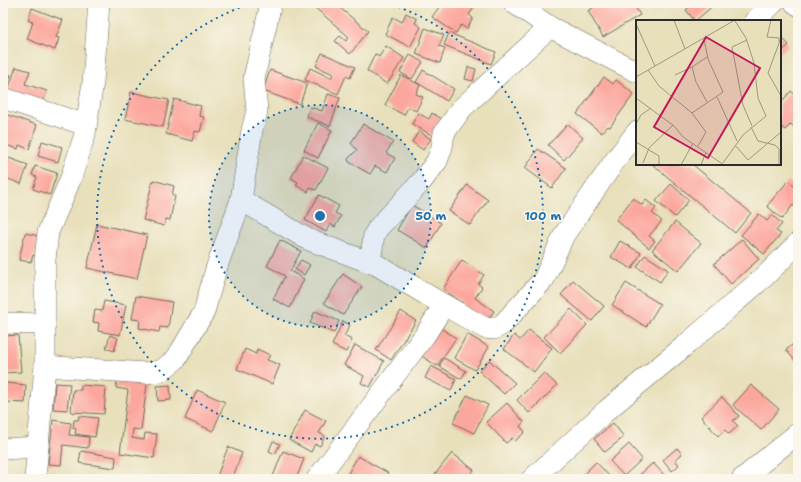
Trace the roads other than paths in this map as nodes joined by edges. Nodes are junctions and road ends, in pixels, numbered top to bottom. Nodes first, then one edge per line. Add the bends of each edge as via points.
1 (99, 3) edge
2 (271, 3) edge
3 (514, 3) edge
4 (773, 3) edge
5 (795, 3) edge
6 (798, 5) edge
7 (756, 20) edge
8 (550, 27) junction
9 (636, 71) edge
10 (3, 98) edge
11 (86, 125) junction
12 (636, 133) edge
13 (240, 200) junction
14 (798, 243) edge
15 (370, 262) junction
16 (444, 305) junction
17 (3, 323) edge
18 (45, 324) junction
19 (45, 366) junction
20 (798, 433) edge
21 (38, 447) junction
22 (3, 448) edge
23 (35, 479) edge
24 (317, 479) edge
25 (532, 479) edge
26 (742, 479) edge

1 - 11 street via 93,82
2 - 13 street via 254,78 257,111
3 - 8 street
4 - 7 street
5 - 6 street
8 - 9 street
8 - 15 street via 462,108 444,132 437,161 378,228 374,235
10 - 11 street
11 - 18 street via 71,178 48,232
12 - 16 street via 564,235 544,279 503,324 490,330
13 - 15 street via 309,240
13 - 19 street via 204,312 188,341 168,366 161,371 145,373
14 - 25 street via 764,276 607,410
15 - 16 street
16 - 24 street via 425,335
17 - 18 street
18 - 19 street
19 - 21 street
20 - 26 street
21 - 22 street
21 - 23 street

